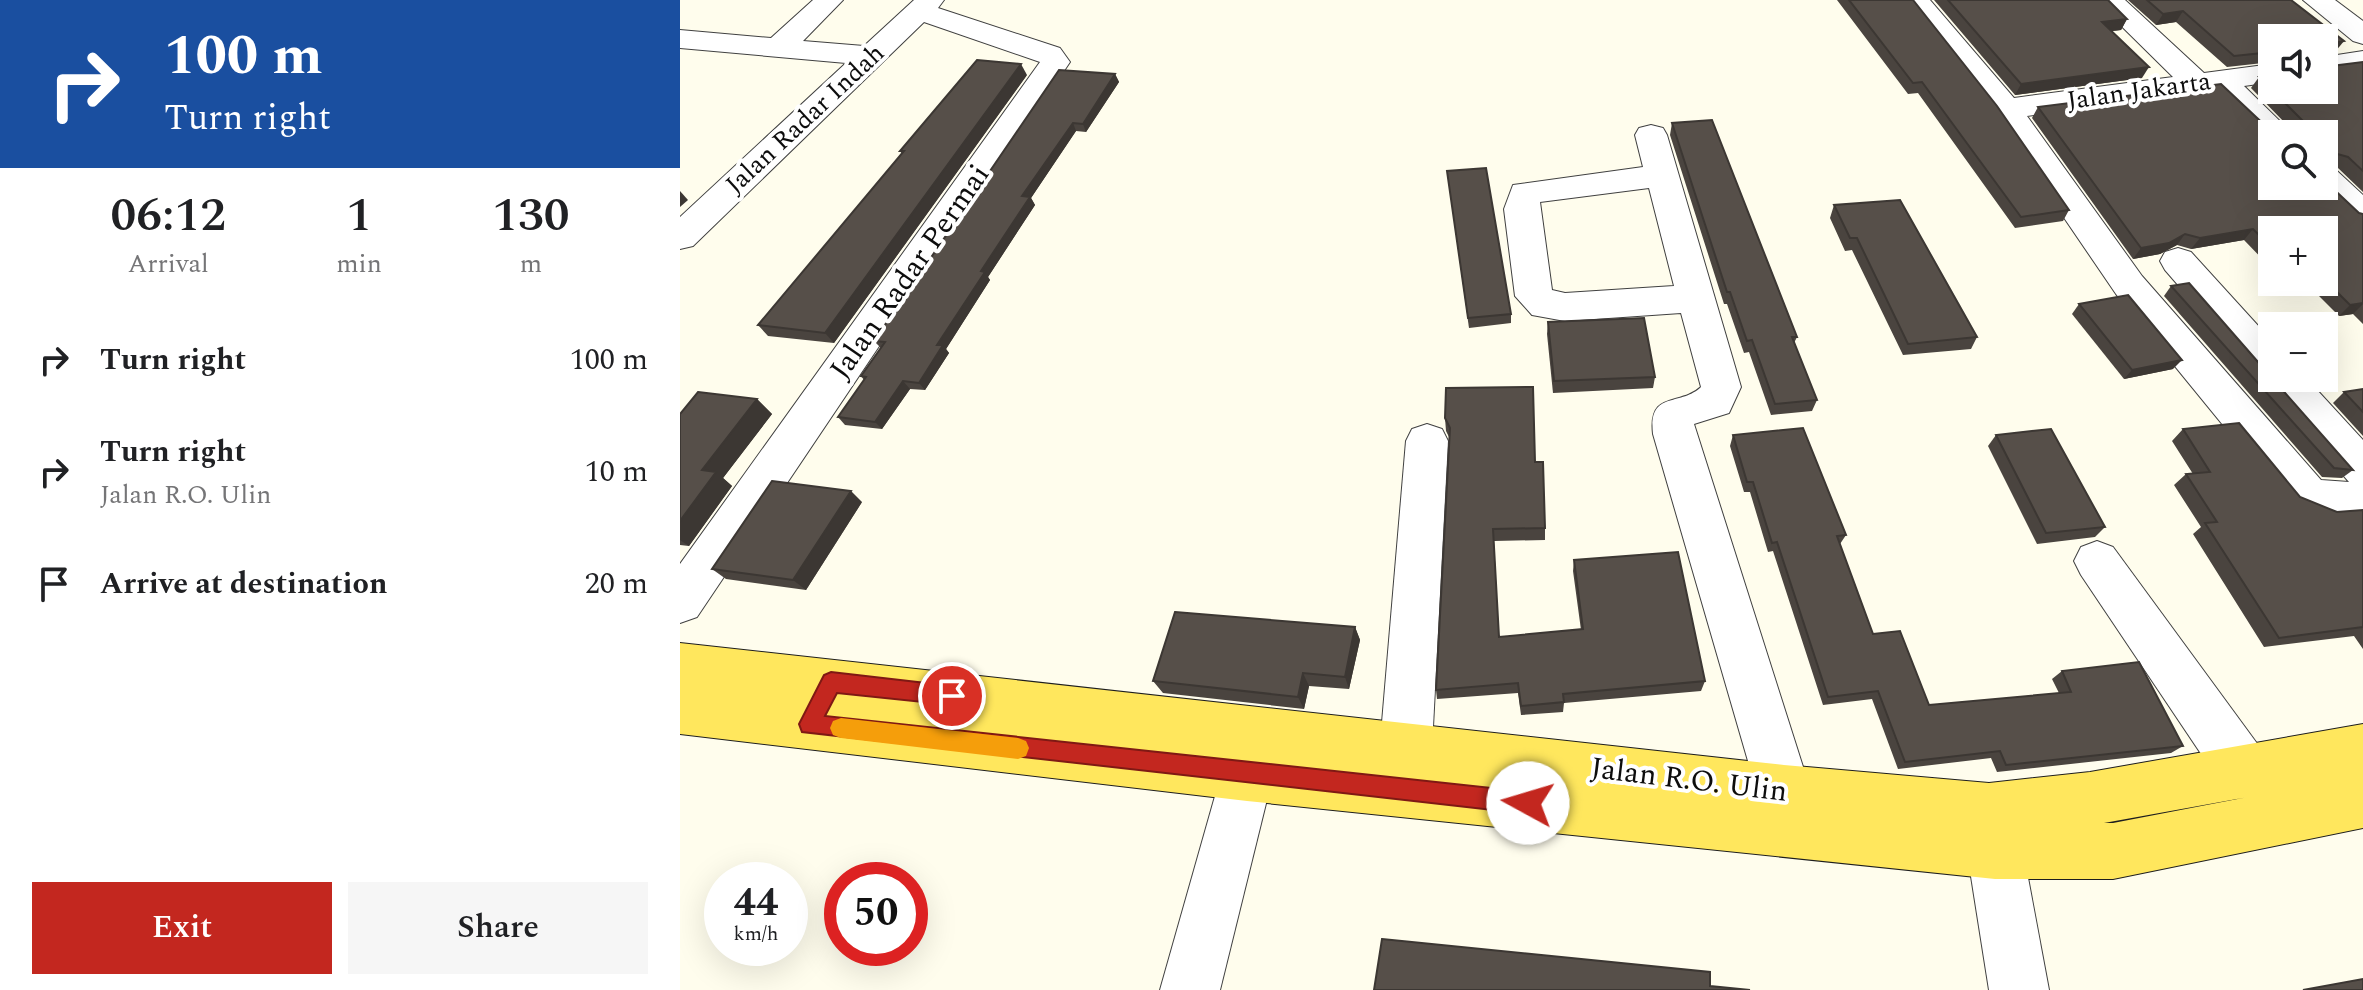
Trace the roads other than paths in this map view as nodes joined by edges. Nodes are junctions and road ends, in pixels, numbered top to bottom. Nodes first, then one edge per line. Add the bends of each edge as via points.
1 (829, 0) edge
2 (1915, 0) edge
3 (2109, 0) edge
4 (2361, 0) edge
5 (2320, 3) edge
6 (925, 5) edge
7 (2363, 35) edge
8 (680, 39) edge
9 (778, 48) junction
10 (873, 56) junction
11 (2363, 60) edge
12 (2338, 64) edge
13 (2258, 75) edge
14 (2208, 82) junction
15 (2006, 109) junction
16 (2258, 120) edge
17 (2338, 191) edge
18 (2363, 214) edge
19 (680, 237) edge
20 (2178, 261) dead end
21 (1698, 298) junction
22 (2258, 351) edge
23 (2294, 392) edge
24 (1427, 441) dead end
25 (2363, 469) edge
26 (2363, 499) edge
27 (2097, 561) dead end
28 (680, 602) edge
29 (680, 666) edge
30 (820, 703) junction
31 (680, 710) edge
32 (1406, 746) junction
33 (2363, 750) edge
34 (2245, 772) junction
35 (1247, 775) junction
36 (1784, 792) junction
37 (2363, 801) edge
38 (1995, 851) junction
39 (1190, 990) edge
40 (2019, 990) edge

1 - 9 street
2 - 15 street
3 - 14 street
4 - 5 street
5 - 7 street
6 - 10 street, Jalan Radar Indah
6 - 28 street, Jalan Radar Permai via 1049,54 1055,62
8 - 9 street
9 - 10 street
10 - 19 street, Jalan Radar Indah
11 - 12 street
13 - 14 street, Jalan Jakarta
14 - 15 street, Jalan Jakarta
14 - 16 street
15 - 26 street via 2129,285 2305,493 2324,502
17 - 18 street
20 - 22 street
21 - 21 street via 1658,155 1525,193 1521,209 1534,296 1545,305
21 - 36 street via 1721,387 1714,402 1672,419 1674,434
23 - 25 street
24 - 32 street
27 - 34 street
29 - 30 main road, Jalan R.O. Ulin
30 - 31 main road, Jalan R.O. Ulin
30 - 32 main road, Jalan R.O. Ulin
30 - 35 main road, Jalan R.O. Ulin
32 - 36 main road, Jalan R.O. Ulin
33 - 34 main road, Jalan R.O. Ulin
34 - 36 main road, Jalan R.O. Ulin via 1989,810
35 - 38 main road, Jalan R.O. Ulin
35 - 39 street
37 - 38 main road, Jalan R.O. Ulin via 2113,851
38 - 40 street

